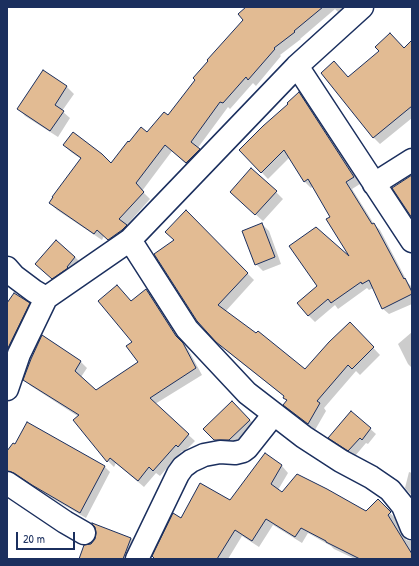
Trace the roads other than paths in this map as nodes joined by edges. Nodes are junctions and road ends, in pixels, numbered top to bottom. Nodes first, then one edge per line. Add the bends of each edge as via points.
1 (362, 7) edge
2 (297, 66) junction
3 (412, 160) edge
4 (374, 184) junction
5 (130, 240) junction
6 (412, 242) edge
7 (7, 268) edge
8 (46, 298) junction
9 (7, 389) edge
10 (274, 414) junction
11 (7, 483) edge
12 (412, 528) edge
13 (84, 533) dead end
14 (137, 559) edge

1 - 2 street
2 - 4 street
2 - 5 street
3 - 4 street
4 - 6 street
5 - 8 street
5 - 10 street via 187,329 247,393
7 - 8 street via 14,276
8 - 9 street via 19,354
10 - 12 street via 334,457 390,490 403,506
10 - 14 street via 243,451 204,455 183,467
11 - 13 street

